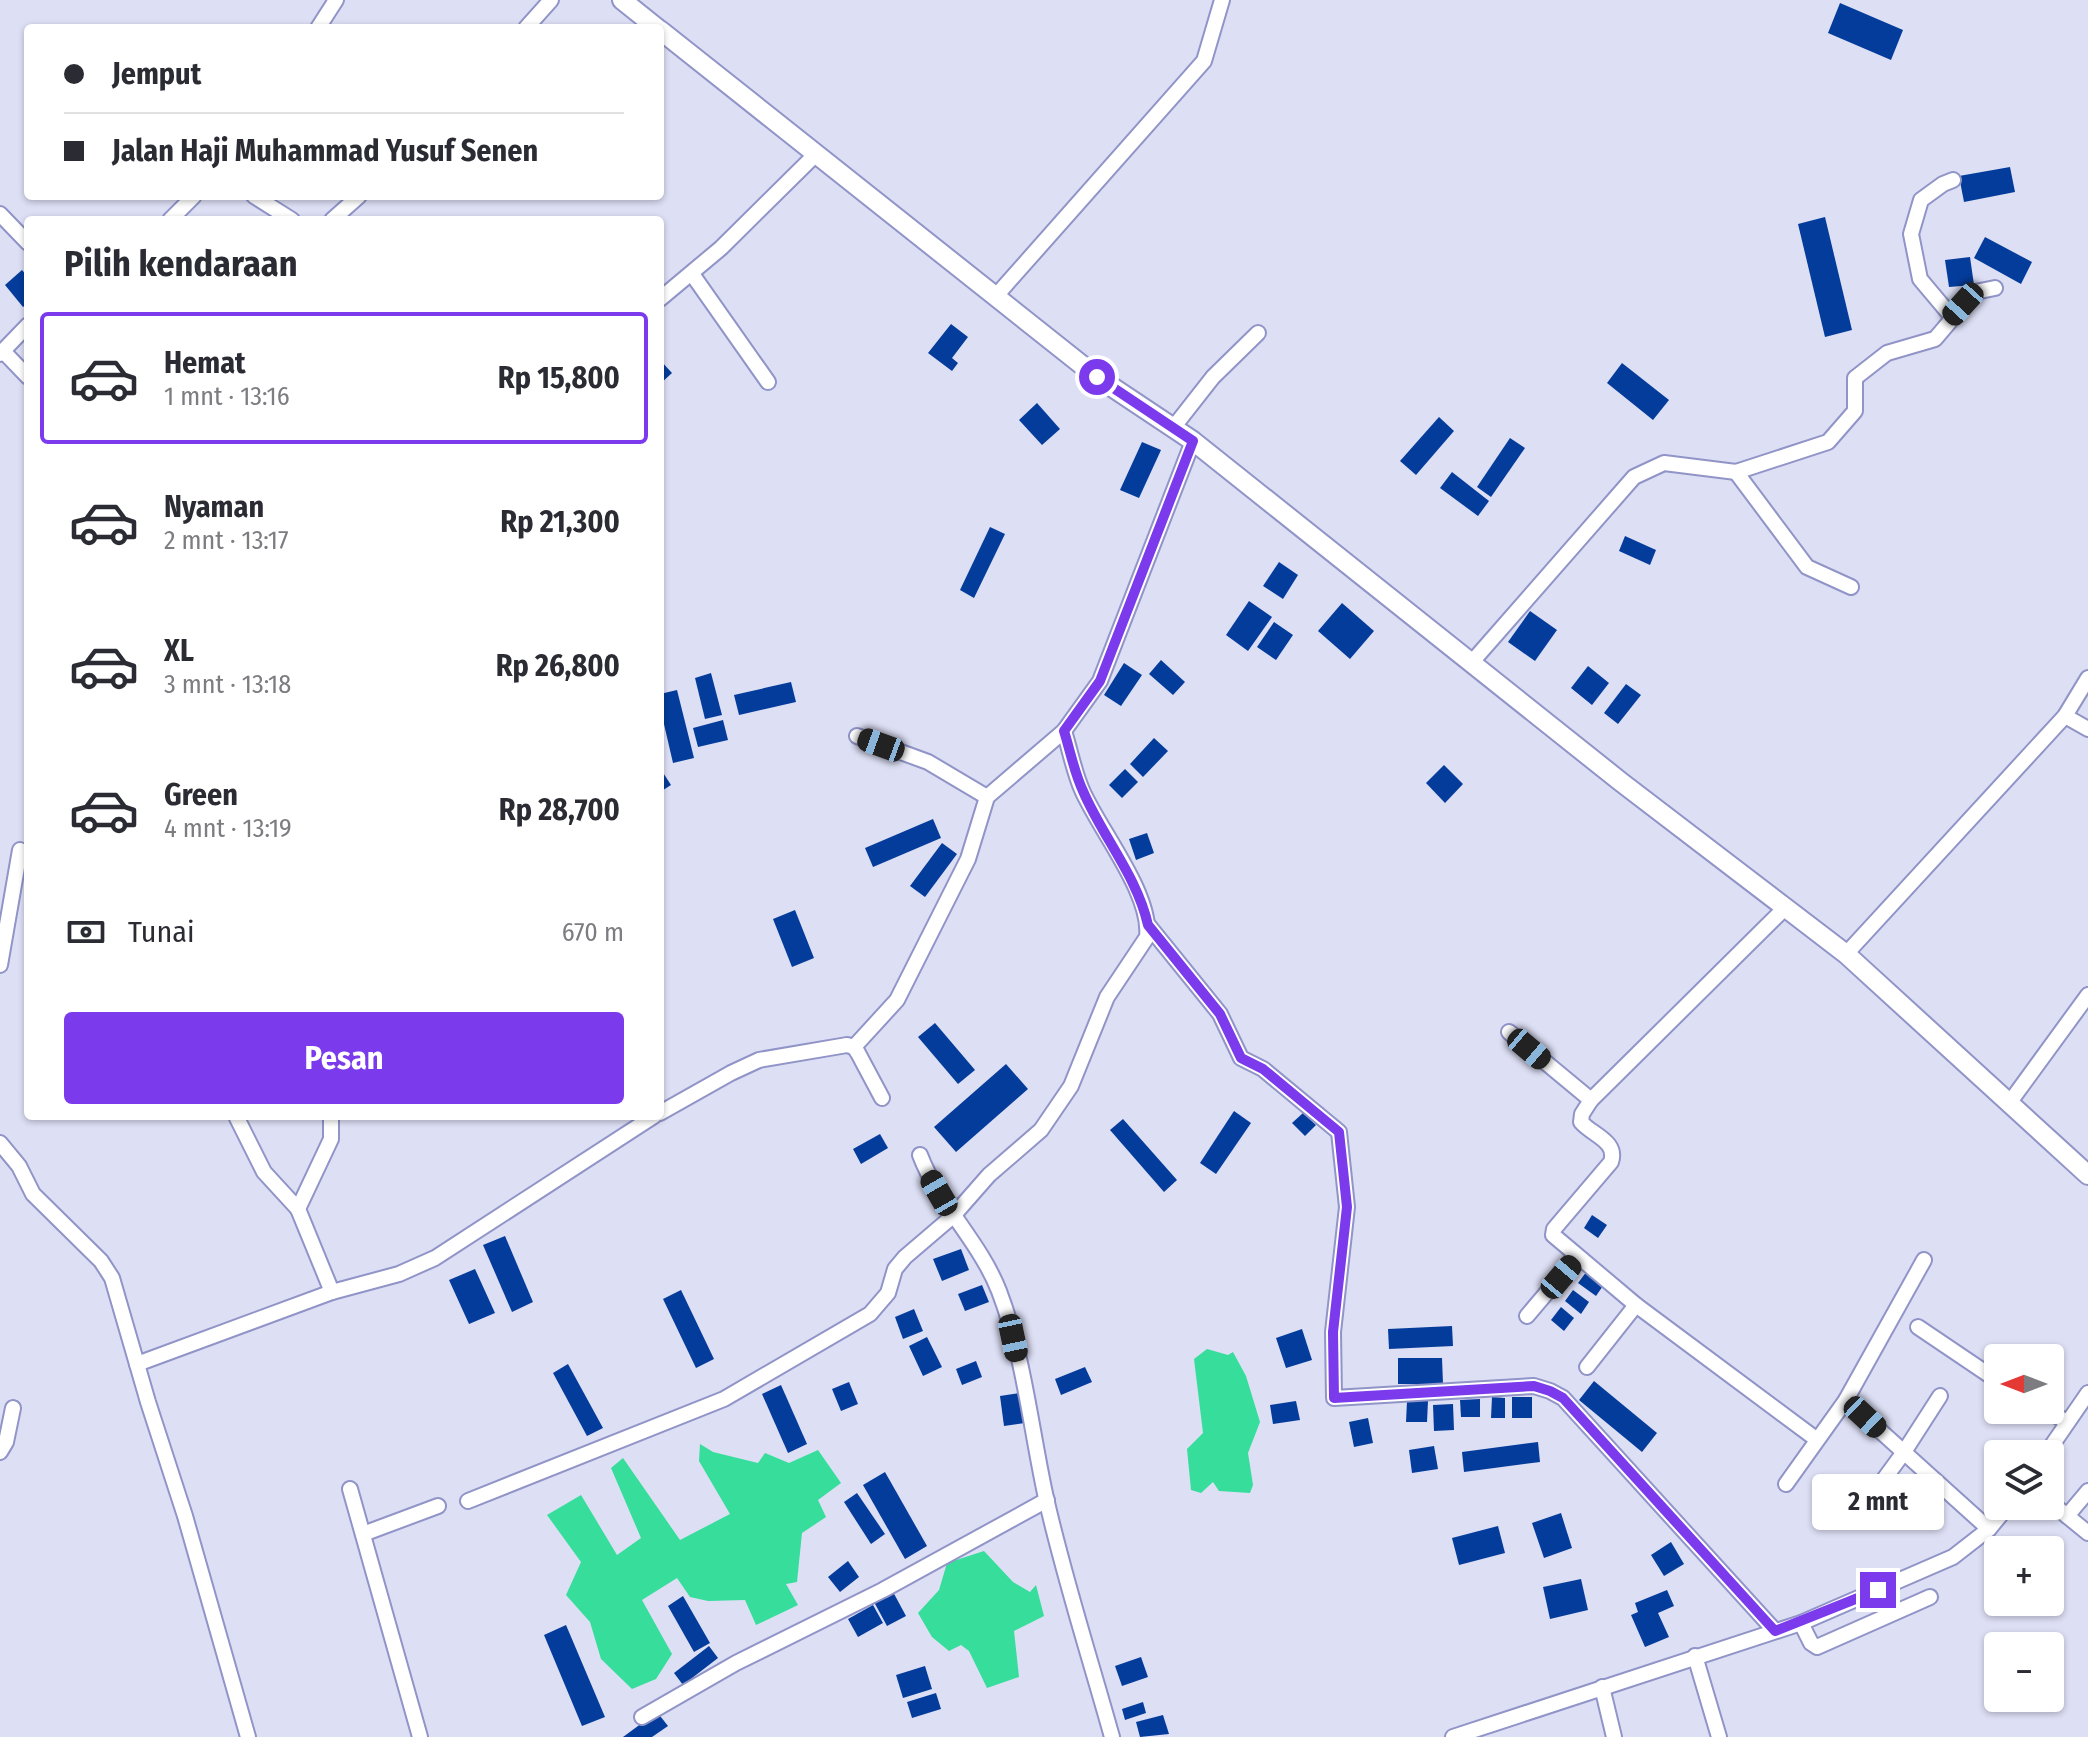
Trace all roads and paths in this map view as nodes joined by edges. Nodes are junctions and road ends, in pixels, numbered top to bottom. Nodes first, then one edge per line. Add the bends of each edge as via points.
1 (336, 0) edge
2 (551, 0) edge
3 (622, 0) edge
4 (1222, 0) edge
5 (321, 24) edge
6 (530, 24) edge
7 (653, 24) edge
8 (664, 33) edge
9 (815, 155) junction
10 (1953, 180) dead end
11 (190, 200) edge
12 (260, 200) edge
13 (354, 200) edge
14 (0, 214) edge
15 (174, 216) edge
16 (286, 216) edge
17 (336, 216) edge
18 (24, 239) edge
19 (692, 274) junction
20 (1995, 288) dead end
21 (664, 296) edge
22 (995, 297) junction
23 (1952, 317) junction
24 (24, 329) edge
25 (1258, 333) dead end
26 (1, 352) edge
27 (24, 373) edge
28 (768, 382) dead end
29 (1173, 428) junction
30 (1193, 441) junction
31 (1736, 472) junction
32 (1851, 587) dead end
33 (1472, 662) junction
34 (2088, 678) edge
35 (2065, 716) junction
36 (2088, 729) edge
37 (1064, 731) junction
38 (857, 736) dead end
39 (987, 797) junction
40 (20, 850) dead end
41 (1786, 907) junction
42 (1148, 925) junction
43 (1846, 954) junction
44 (0, 965) edge
45 (2088, 995) edge
46 (1509, 1032) dead end
47 (854, 1047) junction
48 (882, 1098) dead end
49 (1591, 1100) junction
50 (2010, 1102) junction
51 (664, 1111) edge
52 (238, 1120) edge
53 (331, 1120) edge
54 (633, 1121) edge
55 (0, 1143) edge
56 (920, 1155) dead end
57 (2088, 1175) edge
58 (298, 1209) junction
59 (953, 1216) junction
60 (1577, 1257) junction
61 (1924, 1260) dead end
62 (332, 1292) junction
63 (1636, 1305) junction
64 (1527, 1316) dead end
65 (1918, 1327) dead end
66 (137, 1364) junction
67 (1587, 1367) dead end
68 (1984, 1372) edge
69 (2088, 1393) edge
70 (1940, 1396) dead end
71 (1846, 1400) junction
72 (13, 1408) dead end
73 (2064, 1420) edge
74 (2067, 1422) junction
75 (1816, 1439) junction
76 (2055, 1440) edge
77 (0, 1452) edge
78 (1904, 1452) junction
79 (1786, 1484) dead end
80 (350, 1489) dead end
81 (2088, 1491) edge
82 (1047, 1500) junction
83 (468, 1501) dead end
84 (438, 1506) dead end
85 (2064, 1514) edge
86 (1857, 1516) dead end
87 (2067, 1516) junction
88 (1996, 1520) edge
89 (1989, 1529) junction
90 (2088, 1533) edge
91 (363, 1534) junction
92 (1930, 1597) dead end
93 (1801, 1623) junction
94 (1775, 1631) junction
95 (1695, 1656) junction
96 (1602, 1687) junction
97 (642, 1717) dead end
98 (1459, 1736) edge
99 (248, 1737) edge
100 (420, 1737) edge
101 (1112, 1737) edge
102 (1614, 1737) edge
103 (1719, 1737) edge

1 - 5 street
2 - 6 street
3 - 7 street
4 - 22 street via 1204,61
8 - 9 street
9 - 19 street
9 - 22 street
10 - 23 street via 1921,200 1911,234 1920,279
11 - 15 street
12 - 16 street
13 - 17 street
14 - 18 street
19 - 21 street
19 - 28 street
20 - 23 street via 1975,292
22 - 29 street
23 - 31 street via 1935,339 1887,353 1855,378 1855,411 1828,442
24 - 26 street
25 - 29 street via 1213,377
26 - 27 street
29 - 30 street
30 - 33 street
30 - 37 street via 1100,681
31 - 32 street via 1807,567
31 - 33 street via 1664,463 1634,477
33 - 41 street
34 - 35 street
35 - 36 street
35 - 43 street
37 - 39 street
37 - 42 street via 1082,790
38 - 39 street via 928,762
39 - 47 street via 968,859 897,1000
40 - 44 street
41 - 43 street
41 - 49 street
42 - 59 street via 1147,937 1107,997 1071,1086 1041,1130 989,1175
42 - 94 street via 1220,1014 1241,1058 1263,1069 1339,1132 1347,1207 1333,1332 1334,1398 1534,1386 1550,1391 1563,1398
43 - 50 street
45 - 50 street
46 - 49 street
47 - 48 street
47 - 51 street via 759,1060
49 - 60 street via 1581,1122 1610,1145 1613,1155 1554,1229 1554,1237
50 - 57 street
52 - 58 street via 264,1172
53 - 58 street via 331,1139
54 - 62 street via 435,1258
55 - 66 street via 38,1200 107,1269
56 - 59 street
58 - 62 street
59 - 82 street via 987,1266 1005,1309
59 - 83 street via 905,1257 888,1293 870,1314 724,1399
60 - 63 street
60 - 64 street
61 - 71 street
62 - 66 street
63 - 67 street
63 - 75 street
65 - 68 street
66 - 99 street
69 - 74 street
70 - 78 street
71 - 75 street
71 - 78 street
72 - 77 street
73 - 74 street
74 - 76 street
75 - 79 street
78 - 86 street
78 - 89 street
80 - 91 street
81 - 87 street
82 - 97 street
82 - 101 street
84 - 91 street
85 - 87 street
87 - 90 street
88 - 89 street
89 - 93 street via 1953,1557
91 - 100 street
92 - 93 street via 1817,1647
93 - 94 street
94 - 95 street
95 - 96 street
95 - 103 street
96 - 98 street
96 - 102 street

